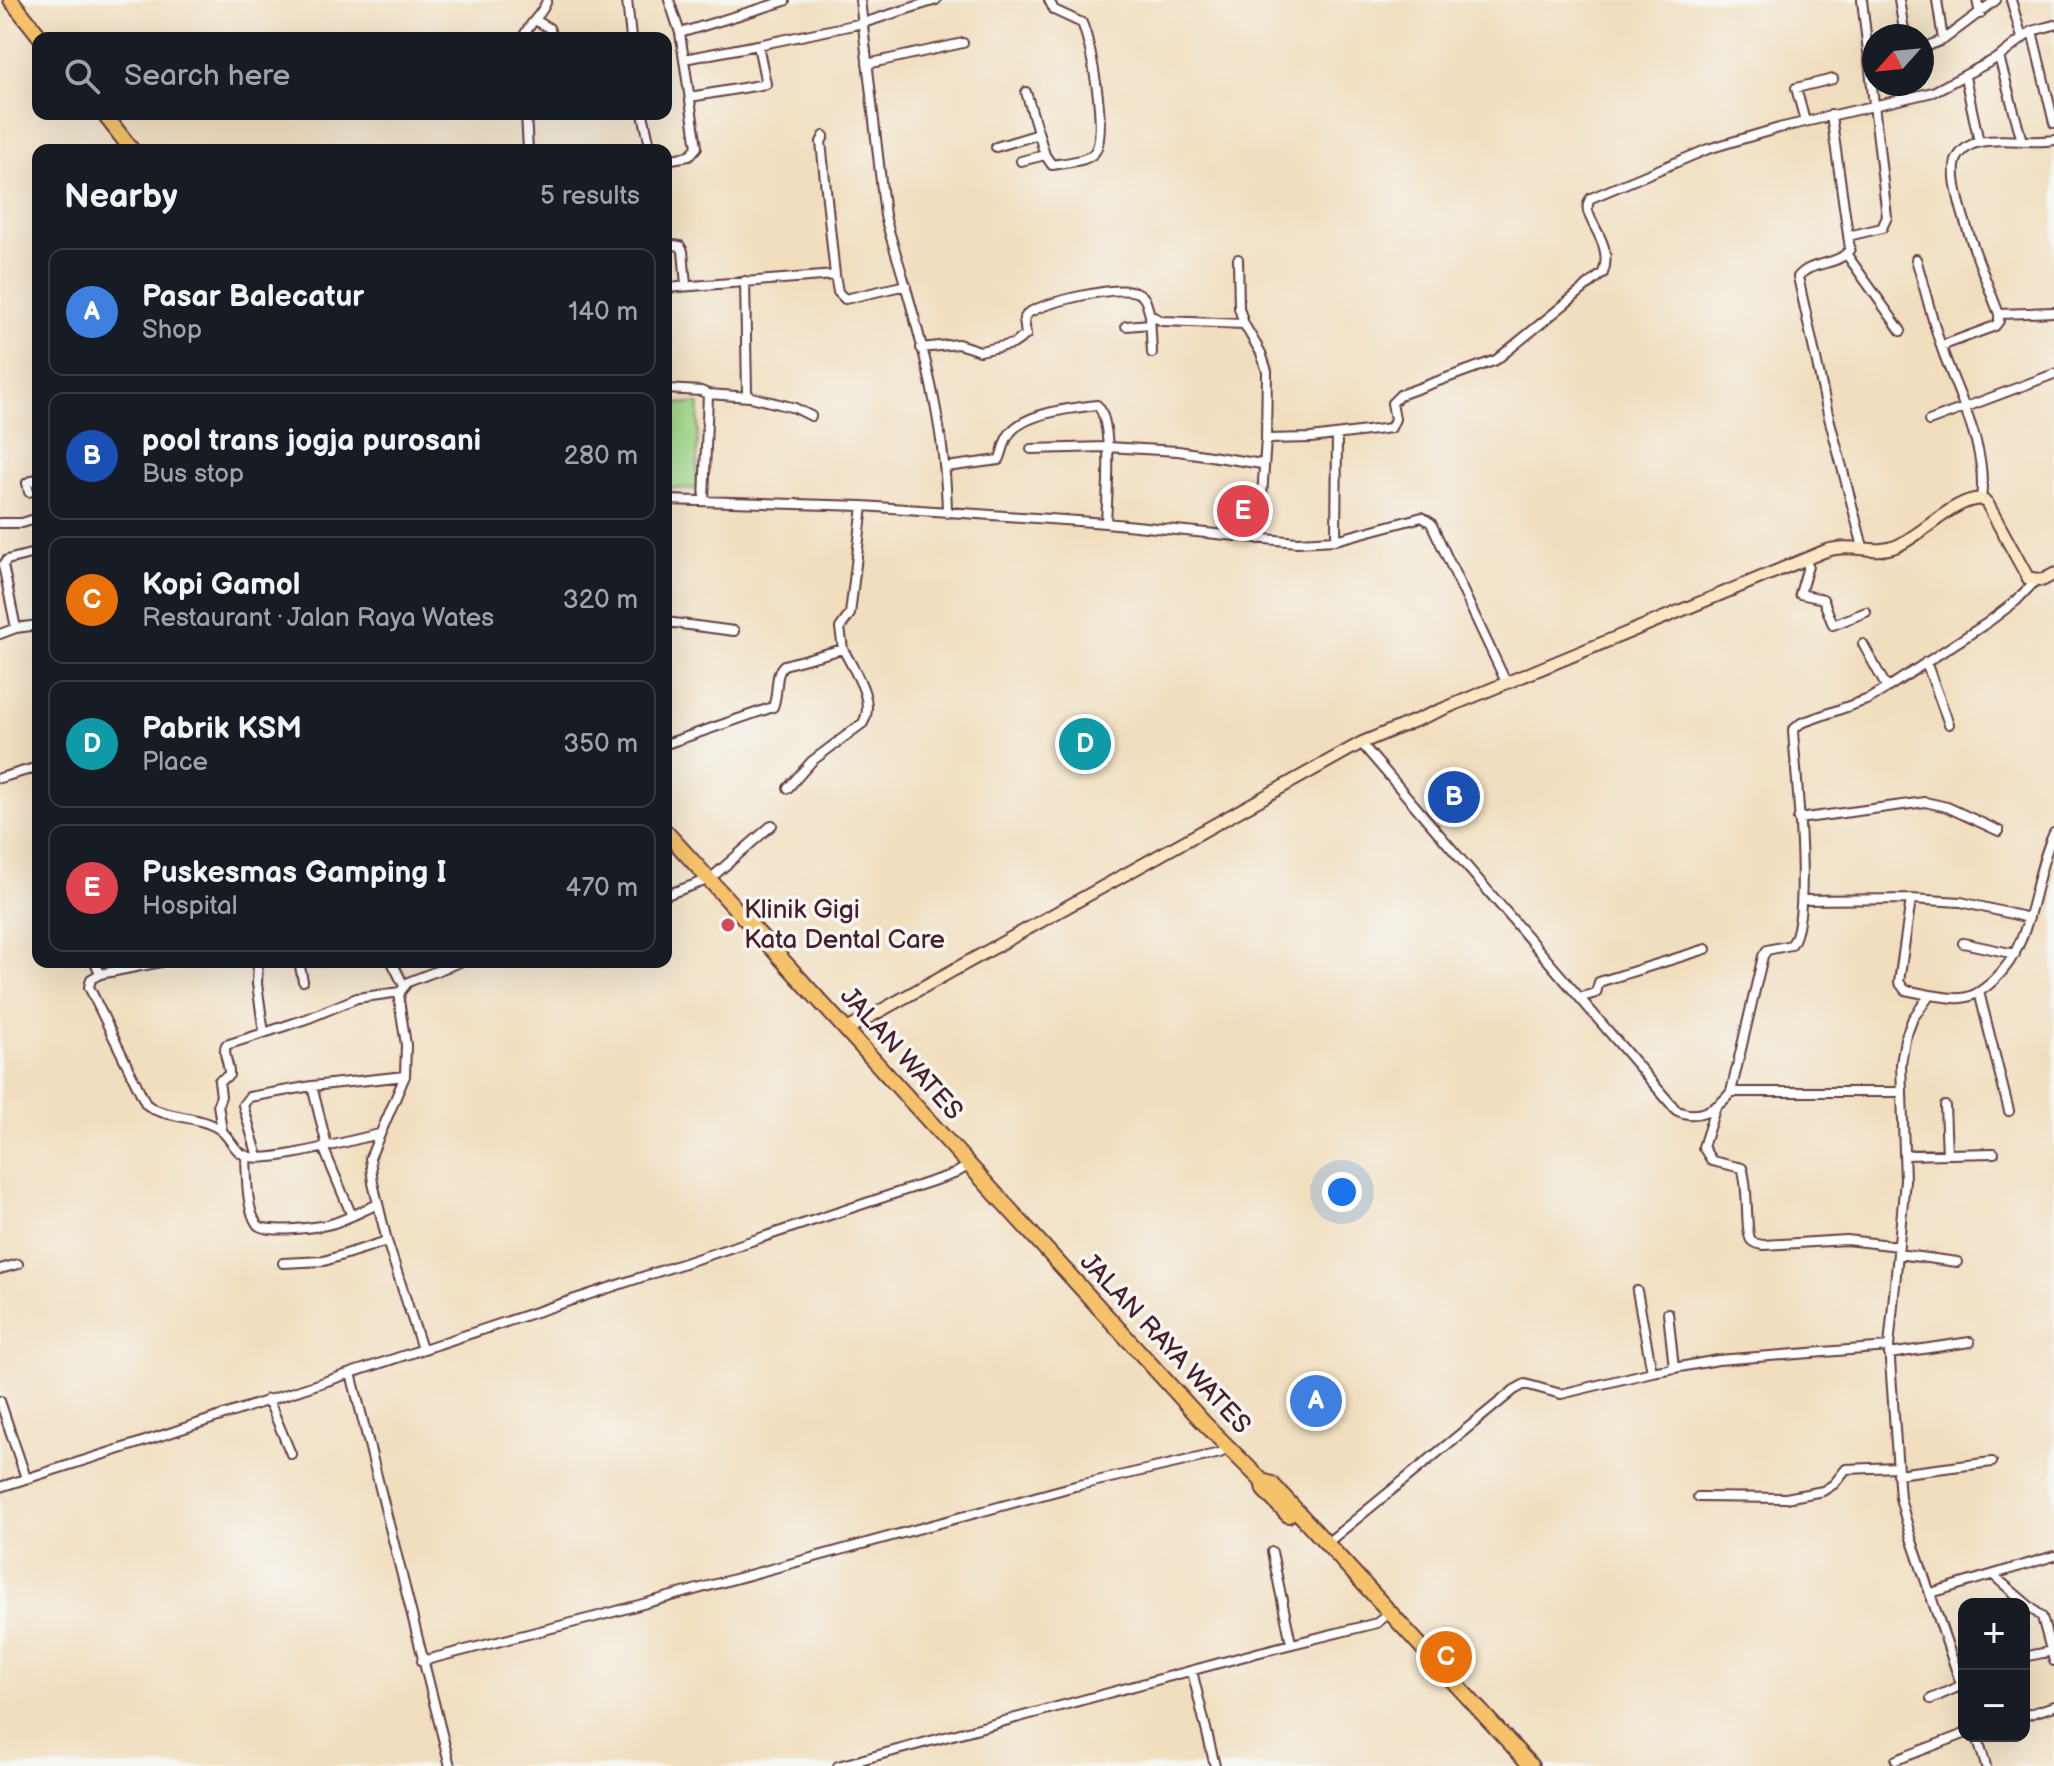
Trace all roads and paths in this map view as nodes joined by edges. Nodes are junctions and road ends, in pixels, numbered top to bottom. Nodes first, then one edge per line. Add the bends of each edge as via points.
1 (11, 0) edge
2 (547, 0) edge
3 (627, 0) edge
4 (669, 0) edge
5 (860, 0) edge
6 (936, 0) edge
7 (1049, 0) edge
8 (1862, 0) edge
9 (1899, 0) edge
10 (1937, 0) edge
11 (1977, 0) edge
12 (1996, 0) edge
13 (2011, 0) edge
14 (785, 1) edge
15 (1980, 14) junction
16 (535, 20) junction
17 (863, 23) junction
18 (1866, 24) edge
19 (1903, 24) edge
20 (2054, 25) edge
21 (2032, 31) junction
22 (36, 32) edge
23 (527, 32) edge
24 (551, 32) edge
25 (630, 32) edge
26 (680, 33) junction
27 (2022, 38) junction
28 (1943, 40) junction
29 (963, 43) dead end
30 (1934, 43) edge
31 (758, 45) junction
32 (1999, 57) junction
33 (684, 59) junction
34 (867, 64) junction
35 (1965, 77) junction
36 (1833, 79) dead end
37 (1026, 92) dead end
38 (1873, 96) edge
39 (690, 97) junction
40 (1873, 104) junction
41 (1831, 115) junction
42 (109, 120) edge
43 (526, 120) edge
44 (644, 120) edge
45 (1805, 121) junction
46 (2054, 123) edge
47 (1039, 134) junction
48 (824, 136) dead end
49 (2054, 140) edge
50 (2022, 141) junction
51 (1979, 142) junction
52 (127, 144) edge
53 (528, 144) edge
54 (650, 144) edge
55 (996, 147) dead end
56 (1045, 155) junction
57 (672, 159) edge
58 (1021, 161) dead end
59 (1848, 236) junction
60 (672, 245) edge
61 (1847, 255) junction
62 (1238, 259) dead end
63 (1916, 259) dead end
64 (835, 275) junction
65 (745, 281) junction
66 (686, 285) junction
67 (906, 285) junction
68 (672, 287) edge
69 (2054, 312) edge
70 (1999, 314) junction
71 (1150, 319) junction
72 (1244, 324) junction
73 (1126, 326) dead end
74 (1901, 331) dead end
75 (1941, 346) junction
76 (921, 348) junction
77 (1152, 353) dead end
78 (2054, 374) edge
79 (672, 389) edge
80 (708, 394) junction
81 (751, 397) junction
82 (1963, 408) junction
83 (811, 416) dead end
84 (1929, 421) dead end
85 (1337, 435) junction
86 (1266, 439) junction
87 (1107, 447) junction
88 (1031, 449) dead end
89 (1262, 464) junction
90 (946, 467) junction
91 (32, 481) edge
92 (29, 492) dead end
93 (1981, 499) junction
94 (672, 500) edge
95 (704, 501) junction
96 (863, 506) junction
97 (947, 513) junction
98 (32, 520) edge
99 (0, 523) edge
100 (1106, 523) junction
101 (1259, 539) junction
102 (1336, 540) junction
103 (1863, 547) junction
104 (32, 554) edge
105 (1, 561) edge
106 (1803, 561) junction
107 (2054, 574) edge
108 (2036, 580) junction
109 (1866, 612) dead end
110 (672, 623) edge
111 (32, 626) edge
112 (16, 628) junction
113 (734, 631) dead end
114 (0, 634) edge
115 (1863, 644) dead end
116 (843, 649) junction
117 (1926, 662) junction
118 (1506, 682) junction
119 (1887, 688) junction
120 (1949, 724) dead end
121 (672, 742) edge
122 (1361, 743) junction
123 (32, 769) edge
124 (0, 778) edge
125 (788, 788) dead end
126 (1798, 819) junction
127 (772, 825) dead end
128 (1999, 831) dead end
129 (2054, 833) edge
130 (672, 838) edge
131 (710, 879) junction
132 (672, 893) edge
133 (1911, 899) junction
134 (1803, 900) junction
135 (2029, 918) junction
136 (1963, 943) dead end
137 (1706, 949) dead end
138 (2015, 954) junction
139 (98, 968) edge
140 (130, 968) edge
141 (258, 968) edge
142 (300, 968) edge
143 (394, 968) edge
144 (447, 968) edge
145 (100, 974) junction
146 (303, 981) dead end
147 (402, 989) junction
148 (1979, 992) junction
149 (1930, 995) junction
150 (1582, 997) junction
151 (846, 1030) junction
152 (264, 1033) junction
153 (405, 1076) junction
154 (312, 1086) junction
155 (1731, 1092) junction
156 (1902, 1092) junction
157 (1716, 1106) junction
158 (1945, 1106) dead end
159 (2009, 1111) dead end
160 (222, 1131) junction
161 (379, 1134) junction
162 (325, 1146) junction
163 (1994, 1153) dead end
164 (1947, 1154) junction
165 (1904, 1155) junction
166 (246, 1156) junction
167 (258, 1157) junction
168 (968, 1166) junction
169 (378, 1204) junction
170 (352, 1216) junction
171 (1034, 1239) joint
172 (387, 1241) junction
173 (1898, 1250) junction
174 (1957, 1262) dead end
175 (283, 1263) dead end
176 (18, 1264) dead end
177 (0, 1269) edge
178 (1637, 1291) dead end
179 (1668, 1313) dead end
180 (1970, 1342) dead end
181 (422, 1349) junction
182 (1889, 1350) junction
183 (1674, 1368) junction
184 (1652, 1372) junction
185 (351, 1373) junction
186 (268, 1399) junction
187 (0, 1401) edge
188 (1228, 1448) junction
189 (291, 1454) dead end
190 (1992, 1462) dead end
191 (1897, 1471) junction
192 (26, 1478) junction
193 (1262, 1481) junction
194 (0, 1487) edge
195 (1698, 1497) dead end
196 (1327, 1543) junction
197 (1272, 1552) dead end
198 (2054, 1556) edge
199 (1993, 1575) junction
200 (1931, 1593) junction
201 (1386, 1615) junction
202 (1291, 1643) junction
203 (2053, 1656) edge
204 (2030, 1657) edge
205 (422, 1661) junction
206 (1958, 1665) edge
207 (1192, 1671) junction
208 (1958, 1691) edge
209 (1931, 1699) dead end
210 (2054, 1706) edge
211 (2030, 1714) edge
212 (1958, 1736) edge
213 (1979, 1742) edge
214 (1896, 1760) dead end
215 (450, 1766) edge
216 (838, 1766) edge
217 (1215, 1766) edge
218 (1520, 1766) edge
219 (1531, 1766) edge
220 (1986, 1766) edge

1 - 22 highway
2 - 16 street
3 - 25 street
4 - 26 street
5 - 17 street
6 - 17 street
7 - 56 street via 1054,10 1082,23 1088,35 1099,102 1099,141 1090,156 1052,165
8 - 18 street
9 - 19 street
10 - 28 street
11 - 15 street
12 - 15 street
13 - 27 street
14 - 26 street
15 - 28 street
16 - 23 street
16 - 24 street
17 - 31 street
17 - 34 street
20 - 21 street
21 - 27 street
21 - 46 street
26 - 33 street
27 - 32 street
28 - 30 street
29 - 34 street
31 - 33 street
31 - 39 street via 766,84
32 - 35 street
32 - 50 street
33 - 39 street
34 - 67 street via 888,227
35 - 40 street via 1933,92
35 - 51 street
36 - 45 street via 1796,88
37 - 47 street
38 - 40 street
39 - 57 street via 697,147 689,156
40 - 41 street
40 - 59 street via 1886,223
41 - 45 street
41 - 59 street
42 - 52 highway
43 - 53 street
44 - 54 street
45 - 85 street via 1708,149 1591,198 1586,209 1607,250 1603,273 1496,360 1400,395 1392,403 1391,428
47 - 55 street
47 - 56 street
48 - 64 street
49 - 50 street
50 - 51 street
51 - 70 street via 1962,151 1955,166 1962,212
56 - 58 street
59 - 61 street
60 - 66 street via 683,251
61 - 74 street
61 - 103 street via 1798,277
62 - 72 street
63 - 75 street
64 - 65 street
64 - 67 street via 845,299
65 - 66 street
65 - 81 street via 746,387
66 - 68 street
67 - 76 street
69 - 70 street
70 - 75 street via 1995,326
71 - 72 street
71 - 73 street
71 - 76 street via 1138,293 1103,290 1028,313 1026,335 1013,344 980,351 958,344
71 - 77 street
72 - 86 street via 1266,362
75 - 82 street
76 - 90 street
78 - 82 street
79 - 80 street
80 - 81 street
80 - 95 street
81 - 83 street
82 - 84 street
82 - 93 street via 1978,450
85 - 86 street
85 - 102 street
86 - 89 street
87 - 88 street
87 - 89 street
87 - 90 street via 1103,410 1087,406 1042,415 1016,427 999,460
87 - 100 street
89 - 101 street
90 - 97 street
91 - 92 street via 27,483
93 - 103 street via 1966,501 1891,548
93 - 108 street via 2022,570
94 - 95 street
95 - 96 street
96 - 97 street
96 - 116 street via 850,614 840,628
97 - 100 street
98 - 99 street
100 - 101 street
101 - 102 street
102 - 118 street via 1427,518
103 - 106 street via 1837,547
104 - 105 street
105 - 112 street
106 - 109 street via 1808,566 1800,594 1823,599 1833,625
106 - 118 street
107 - 108 street
108 - 117 street via 2016,601
110 - 113 street
111 - 112 street
112 - 114 street
115 - 119 street
116 - 121 street via 784,665 777,675 773,707
116 - 125 street via 867,699 868,715
117 - 119 street
117 - 120 street
118 - 122 street
119 - 126 street via 1795,727
122 - 150 street
122 - 151 street
123 - 124 street
126 - 128 street via 1925,802
126 - 134 street
127 - 131 street
129 - 135 street
130 - 131 highway, JALAN WATES
131 - 132 street
131 - 151 highway, JALAN WATES
133 - 134 street
133 - 135 street via 1961,902
133 - 149 street via 1899,982 1905,990
134 - 155 street via 1794,943 1763,956
135 - 138 street
136 - 138 street
137 - 150 street via 1599,982 1594,994
138 - 148 street
139 - 145 street
140 - 145 street
141 - 152 street
142 - 146 street
143 - 147 street
144 - 147 street
145 - 160 street via 91,979 91,996 146,1104
147 - 152 street via 357,998
147 - 153 street
148 - 149 street via 1961,998
148 - 159 street
149 - 156 street via 1905,1039
150 - 157 street via 1676,1110 1694,1115
151 - 168 highway, JALAN WATES
152 - 160 street via 229,1042 225,1049 230,1071 219,1081
153 - 154 street
153 - 161 street
154 - 162 street
154 - 167 street via 245,1100
155 - 156 street
155 - 157 street
156 - 165 street
157 - 173 street via 1703,1147 1712,1161 1742,1168 1748,1236 1754,1243 1846,1240
158 - 164 street
160 - 166 street
161 - 162 street
161 - 169 street via 370,1158
162 - 167 street
162 - 170 street
163 - 164 street
164 - 165 street
165 - 173 street
166 - 167 street
166 - 170 street via 247,1188 260,1228 317,1227
168 - 171 highway, JALAN WATES
168 - 181 street
169 - 170 street
169 - 172 street
171 - 188 highway, JALAN RAYA WATES
172 - 175 street via 324,1261
172 - 181 street
173 - 174 street
173 - 182 street
176 - 177 street
178 - 184 street
179 - 183 street
180 - 182 street
181 - 185 street
182 - 183 street via 1718,1360
182 - 191 street
183 - 184 street
184 - 196 street via 1561,1394 1525,1384
185 - 186 street
185 - 205 street
186 - 189 street
186 - 192 street
187 - 192 street
188 - 193 highway, JALAN RAYA WATES
188 - 205 street
190 - 191 street
191 - 195 street via 1853,1467 1829,1489 1786,1498
191 - 200 street via 1911,1538
192 - 194 street
193 - 196 highway, JALAN RAYA WATES via 1272,1484
193 - 201 highway, JALAN RAYA WATES via 1264,1490
196 - 201 highway, JALAN RAYA WATES
197 - 202 street
198 - 199 street
199 - 200 street
199 - 203 street via 2042,1617
200 - 206 street
201 - 202 street via 1368,1626
201 - 218 highway, JALAN RAYA WATES
201 - 219 highway, JALAN RAYA WATES
202 - 207 street
203 - 204 street
205 - 215 street
207 - 216 street
207 - 217 street
208 - 209 street
210 - 211 street
212 - 214 street
213 - 220 street

